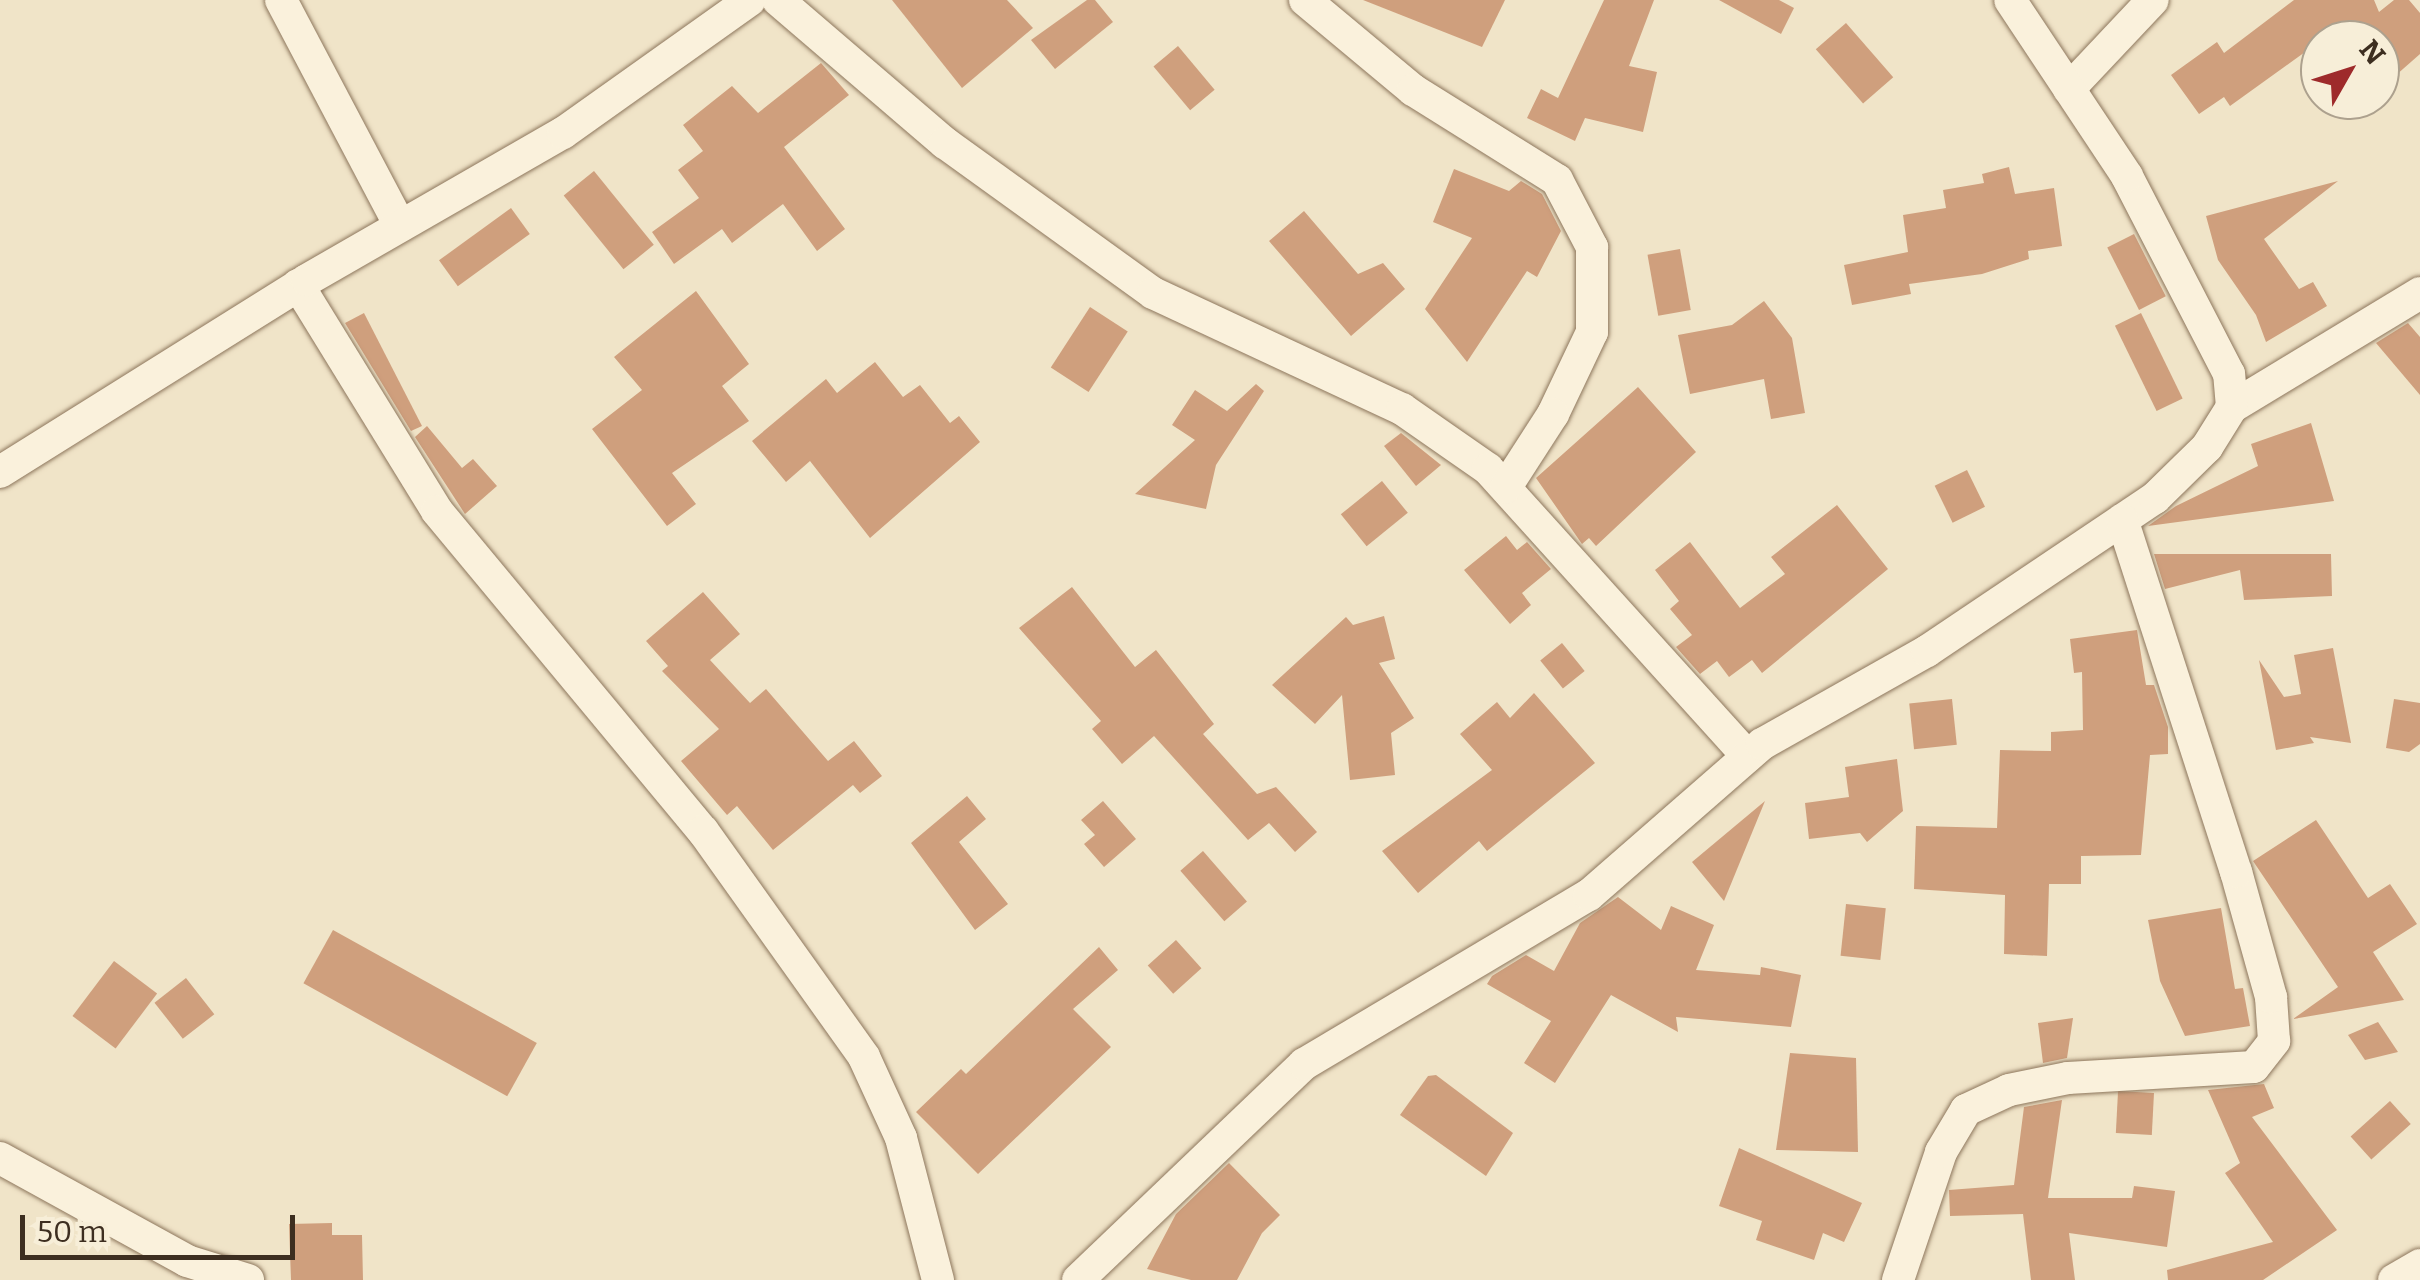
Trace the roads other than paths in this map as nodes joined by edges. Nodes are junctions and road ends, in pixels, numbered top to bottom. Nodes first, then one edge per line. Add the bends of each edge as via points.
1 (281, 0) edge
2 (750, 0) edge
3 (778, 0) edge
4 (1305, 0) edge
5 (2010, 0) edge
6 (2153, 0) edge
7 (2069, 89) junction
8 (400, 226) junction
9 (298, 285) junction
10 (2420, 292) edge
11 (2232, 407) junction
12 (0, 472) edge
13 (1506, 488) junction
14 (2122, 520) junction
15 (1747, 756) junction
16 (0, 1158) edge
17 (2420, 1265) edge
18 (248, 1280) edge
19 (938, 1280) edge
20 (1078, 1280) edge
21 (1898, 1280) edge
22 (2394, 1280) edge

1 - 8 street
2 - 8 street via 563,133
3 - 13 street via 945,143 1153,294 1402,409
4 - 13 street via 1412,90 1557,180 1592,247 1592,332 1554,414
5 - 7 street
6 - 7 street
7 - 11 street via 2127,176 2229,374
8 - 9 street
9 - 12 street
9 - 19 street via 437,511 556,662 703,831 864,1057 901,1138
10 - 11 street
11 - 14 street via 2207,447
13 - 15 street
14 - 15 street via 1927,651
14 - 21 street via 2236,872 2271,997 2274,1040 2254,1066 2068,1078 2008,1090 1966,1110 1941,1152
15 - 20 street via 1588,895 1304,1064
16 - 18 street via 187,1260
17 - 22 street

